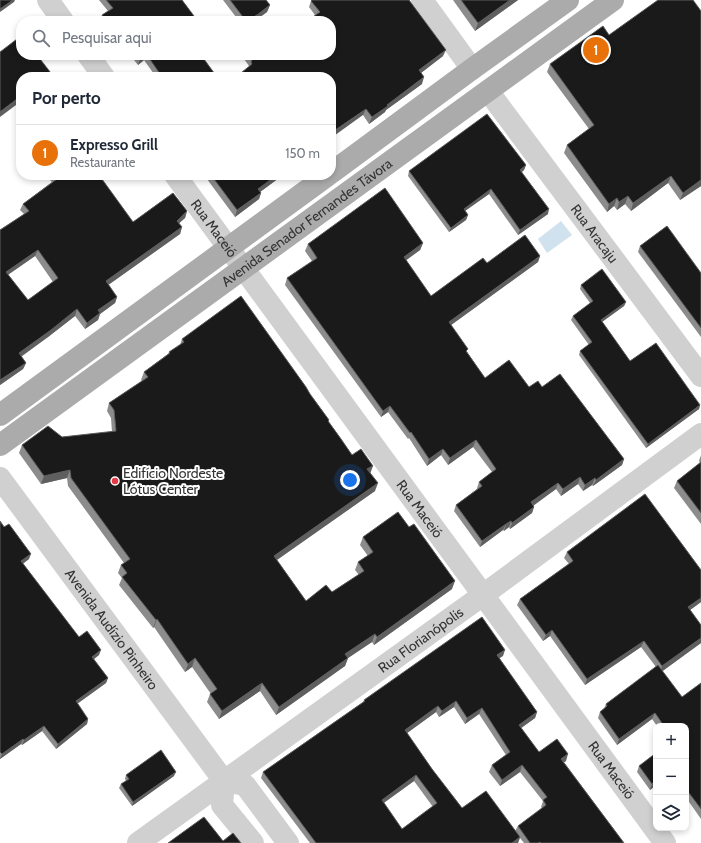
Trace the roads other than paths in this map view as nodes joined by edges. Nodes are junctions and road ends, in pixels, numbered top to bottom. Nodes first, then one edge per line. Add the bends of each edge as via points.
1 (48, 0) edge
2 (422, 0) edge
3 (568, 0) edge
4 (614, 0) edge
5 (59, 16) edge
6 (92, 60) edge
7 (472, 69) junction
8 (100, 72) edge
9 (488, 91) junction
10 (336, 169) edge
11 (179, 180) edge
12 (321, 180) edge
13 (228, 248) junction
14 (244, 268) junction
15 (701, 376) edge
16 (0, 416) edge
17 (701, 434) edge
18 (0, 445) edge
19 (0, 478) edge
20 (483, 594) junction
21 (224, 780) junction
22 (138, 843) edge
23 (253, 843) edge
24 (288, 843) edge
25 (665, 843) edge

1 - 5 street
2 - 7 street
3 - 7 main road, Avenida Senador Fernandes Távora
4 - 9 main road, Avenida Senador Fernandes Távora
6 - 8 street
7 - 10 main road, Avenida Senador Fernandes Távora
9 - 14 main road, Avenida Senador Fernandes Távora
9 - 15 street, Rua Aracaju
11 - 13 street, Rua Maceió
12 - 13 main road, Avenida Senador Fernandes Távora
13 - 14 street, Rua Maceió
13 - 16 main road, Avenida Senador Fernandes Távora
14 - 18 main road, Avenida Senador Fernandes Távora
14 - 20 street, Rua Maceió
17 - 20 street, Rua Florianópolis
19 - 21 street, Avenida Audízio Pinheiro
20 - 21 street, Rua Florianópolis
20 - 25 street, Rua Maceió
21 - 22 street, Rua Florianópolis
21 - 23 street via 222,805
21 - 24 street via 245,786

